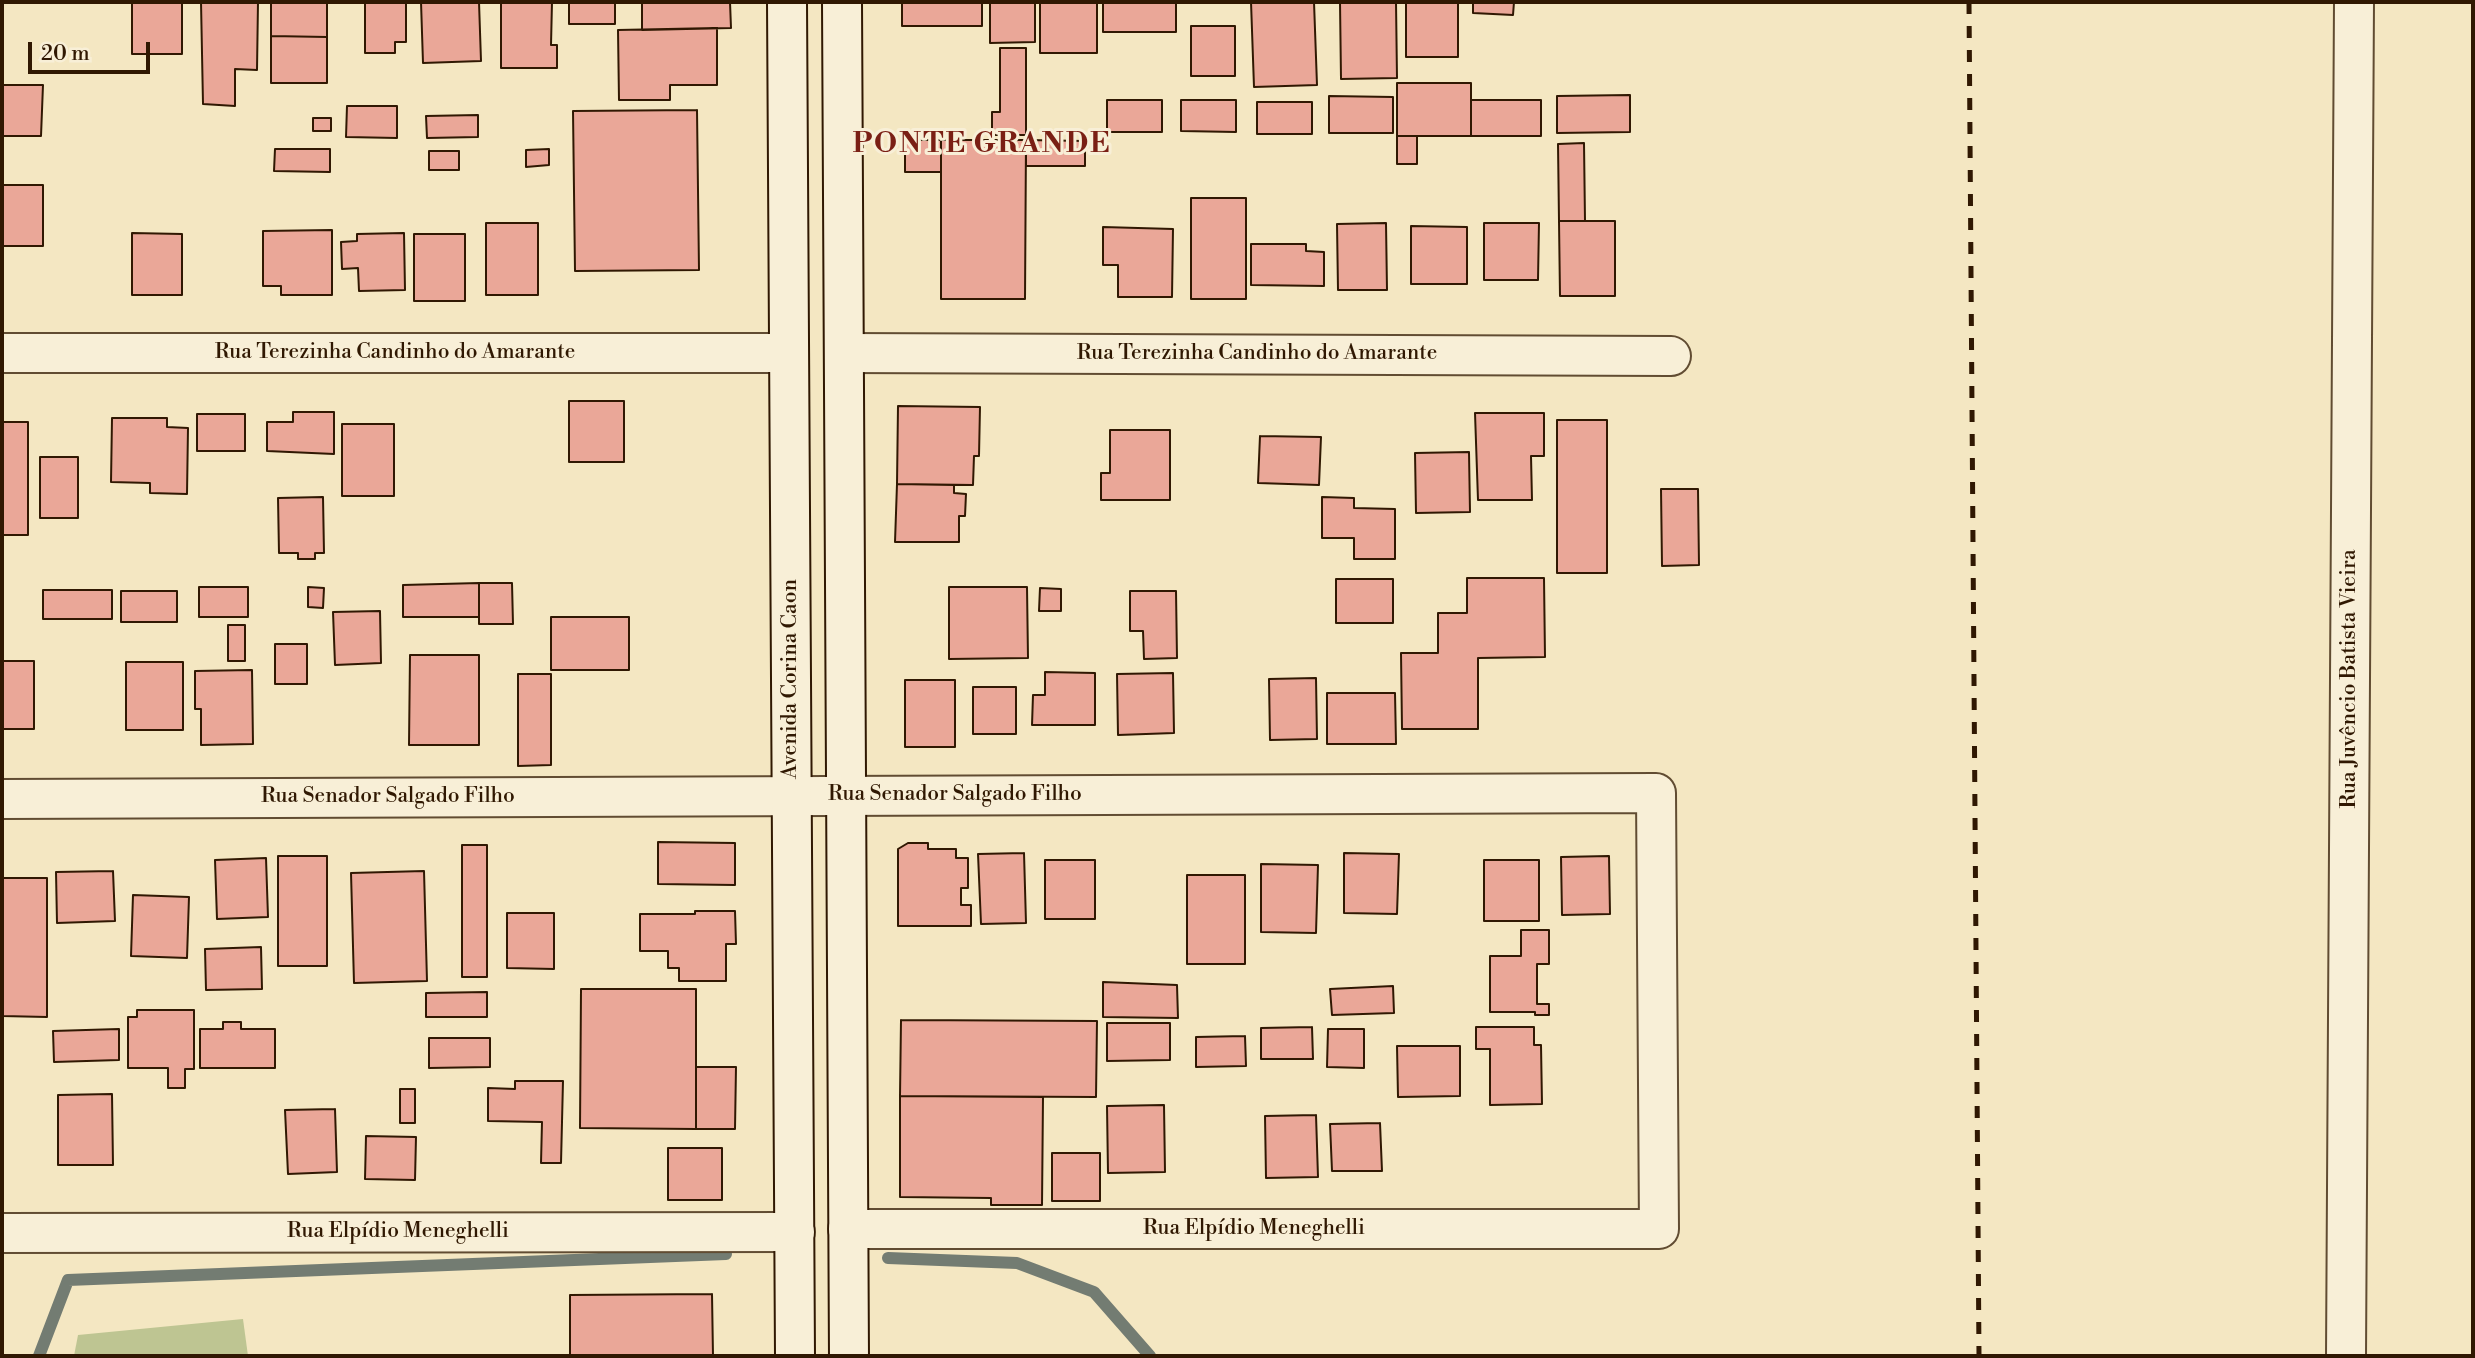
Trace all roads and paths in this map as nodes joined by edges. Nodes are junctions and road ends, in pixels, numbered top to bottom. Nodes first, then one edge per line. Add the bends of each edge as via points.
1 (787, 2) edge
2 (842, 2) edge
3 (2354, 2) edge
4 (2, 353) edge
5 (789, 353) junction
6 (844, 353) junction
7 (1671, 356) dead end
8 (792, 796) junction
9 (846, 796) junction
10 (2, 799) edge
11 (1659, 1228) joint
12 (848, 1229) junction
13 (795, 1232) junction
14 (2, 1233) edge
15 (795, 1356) edge
16 (849, 1356) edge
17 (2346, 1356) edge

1 - 5 street, Avenida Corina Caon
2 - 6 street
3 - 17 street, Rua Juvêncio Batista Vieira
4 - 5 street, Rua Terezinha Candinho do Amarante
5 - 8 street, Avenida Corina Caon
6 - 7 street, Rua Terezinha Candinho do Amarante
6 - 9 street
8 - 9 street, Rua Senador Salgado Filho
8 - 10 street, Rua Senador Salgado Filho
8 - 13 street, Avenida Corina Caon
9 - 11 street, Rua Senador Salgado Filho via 1657,793
9 - 12 street
11 - 12 street, Rua Elpídio Meneghelli
12 - 16 street
13 - 14 street, Rua Elpídio Meneghelli
13 - 15 street, Avenida Corina Caon

